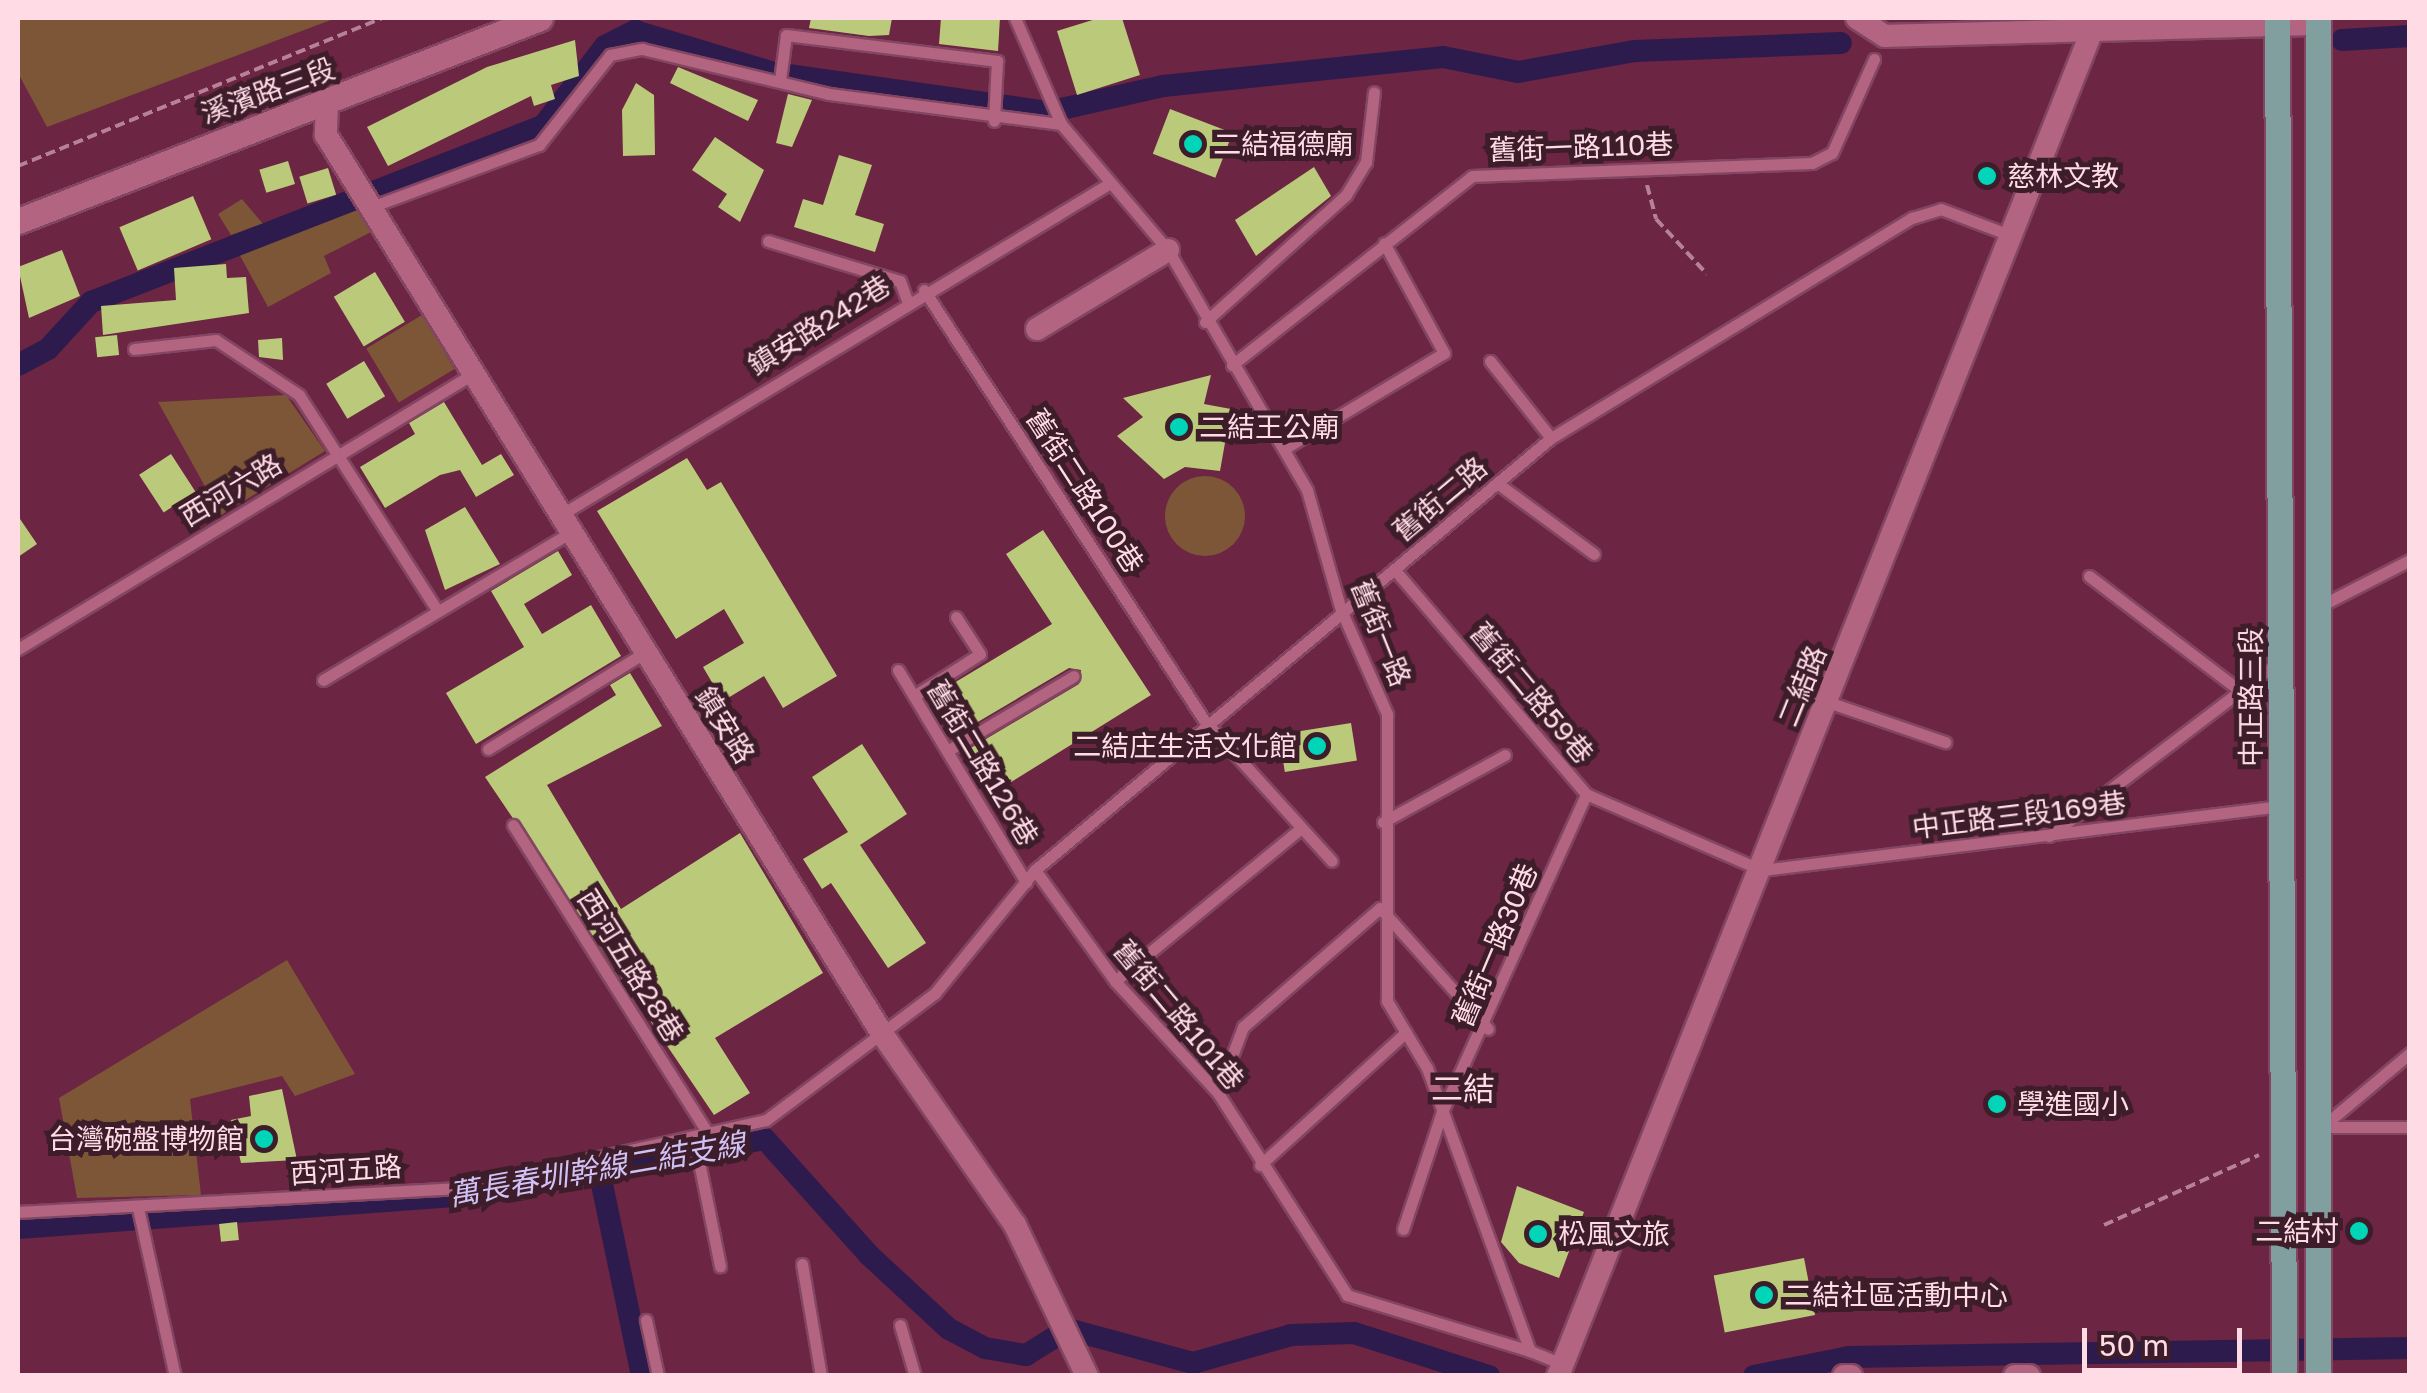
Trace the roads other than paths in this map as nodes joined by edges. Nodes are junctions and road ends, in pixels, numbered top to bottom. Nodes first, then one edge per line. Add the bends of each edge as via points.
1 (540, 18) edge
2 (1015, 18) edge
3 (1857, 18) edge
4 (2277, 21) edge
5 (2318, 21) edge
6 (2095, 24) edge
7 (1885, 36) junction
8 (1874, 59) joint
9 (780, 80) junction
10 (1374, 92) dead end
11 (327, 102) junction
12 (994, 121) junction
13 (1061, 124) junction
14 (1107, 185) junction
15 (372, 206) junction
16 (18, 220) edge
17 (2012, 236) junction
18 (768, 241) dead end
19 (1384, 243) junction
20 (1168, 250) junction
21 (924, 290) junction
22 (907, 300) junction
23 (1205, 322) junction
24 (1037, 330) dead end
25 (134, 349) dead end
26 (1490, 361) dead end
27 (1232, 365) junction
28 (472, 375) junction
29 (1552, 438) junction
30 (1287, 447) junction
31 (338, 455) junction
32 (1498, 483) junction
33 (567, 523) junction
34 (1594, 554) dead end
35 (2410, 560) edge
36 (1394, 569) junction
37 (2089, 576) dead end
38 (2320, 606) junction
39 (436, 608) junction
40 (1340, 610) junction
41 (956, 617) dead end
42 (18, 649) edge
43 (644, 653) junction
44 (2280, 661) junction
45 (898, 670) dead end
46 (1074, 676) dead end
47 (323, 680) dead end
48 (2238, 690) junction
49 (914, 696) junction
50 (1828, 702) junction
51 (1204, 720) junction
52 (1945, 742) dead end
53 (488, 749) dead end
54 (947, 751) junction
55 (1505, 755) dead end
56 (1586, 794) junction
57 (2282, 806) junction
58 (1383, 822) junction
59 (512, 824) dead end
60 (1301, 828) junction
61 (2046, 838) junction
62 (1332, 861) dead end
63 (1035, 870) junction
64 (1762, 870) junction
65 (1026, 882) junction
66 (1380, 908) junction
67 (2321, 911) junction
68 (2283, 913) junction
69 (1115, 981) junction
70 (1488, 1029) junction
71 (1406, 1032) junction
72 (884, 1034) junction
73 (2410, 1053) edge
74 (1218, 1093) junction
75 (1442, 1112) junction
76 (2322, 1127) junction
77 (2410, 1127) edge
78 (708, 1134) junction
79 (694, 1137) junction
80 (1260, 1165) junction
81 (138, 1211) junction
82 (18, 1212) edge
83 (1403, 1229) dead end
84 (802, 1264) dead end
85 (720, 1266) dead end
86 (646, 1320) dead end
87 (900, 1325) dead end
88 (1530, 1352) junction
89 (1084, 1368) edge
90 (1560, 1370) edge
91 (175, 1376) edge
92 (658, 1376) edge
93 (821, 1376) edge
94 (916, 1376) edge
95 (2015, 1376) edge
96 (2029, 1376) edge
97 (2284, 1376) edge
98 (2318, 1376) edge

1 - 11 street, 溪濱路三段
2 - 13 lane, 舊街一路
3 - 7 street
4 - 5 street
4 - 6 street
4 - 44 main road, 中正路三段
5 - 38 main road
6 - 7 street
6 - 17 street, 二結路
7 - 8 street
8 - 19 lane, 舊街一路110巷 via 1832,152 1812,163 1472,176
9 - 12 lane
9 - 12 lane via 786,35 997,61
9 - 15 lane via 642,48 610,55 539,145
10 - 23 lane via 1366,162 1346,195
11 - 15 street, 鎮安路 via 326,134
11 - 16 street, 溪濱路三段
12 - 13 lane
13 - 14 lane, 舊街一路
14 - 20 lane, 舊街一路
14 - 21 lane, 鎮安路242巷
15 - 28 street, 鎮安路
17 - 29 lane, 舊街二路 via 1941,209 1912,218
17 - 50 street, 二結路
18 - 22 lane via 900,281
19 - 27 lane, 舊街一路110巷
19 - 30 lane via 1444,353
20 - 23 lane, 舊街一路
20 - 24 street
21 - 22 lane, 鎮安路242巷
21 - 51 lane, 舊街二路100巷
22 - 33 lane, 鎮安路242巷
23 - 27 lane, 舊街一路
25 - 31 lane via 216,340 299,394
26 - 29 lane
27 - 30 lane, 舊街一路
28 - 31 lane, 西河六路
28 - 33 street, 鎮安路
29 - 32 lane, 舊街二路
30 - 40 lane, 舊街一路
31 - 39 lane
31 - 42 lane, 西河六路
32 - 34 lane
32 - 36 lane, 舊街二路
33 - 39 lane, 鎮安路242巷
33 - 43 street, 鎮安路
35 - 38 lane
36 - 40 lane, 舊街二路
36 - 56 lane, 舊街二路59巷
37 - 48 lane
38 - 67 main road
39 - 47 lane, 鎮安路242巷
40 - 51 lane, 舊街二路
40 - 58 lane, 舊街一路 via 1387,714
41 - 49 lane via 980,654
43 - 53 lane
43 - 72 street, 鎮安路
44 - 48 lane
44 - 57 main road, 中正路三段
45 - 49 lane, 舊街二路126巷
46 - 54 lane
48 - 61 lane
49 - 54 lane, 舊街二路126巷
50 - 52 lane
50 - 64 street, 二結路
51 - 60 lane, 舊街二路100巷
51 - 63 lane, 舊街二路
54 - 65 lane, 舊街二路126巷
55 - 58 lane
56 - 64 lane, 舊街二路59巷
56 - 70 lane, 舊街一路30巷
57 - 61 lane, 中正路三段169巷
57 - 68 main road, 中正路三段
58 - 66 lane, 舊街一路
59 - 78 lane, 西河五路28巷
60 - 62 lane, 舊街二路100巷
60 - 69 lane
61 - 64 lane, 中正路三段169巷
63 - 65 lane, 舊街二路
63 - 69 lane, 舊街二路101巷
64 - 90 street, 二結路
65 - 72 lane, 舊街二路 via 935,993
66 - 70 lane
66 - 71 lane, 舊街一路 via 1387,1001
66 - 74 lane via 1243,1026
67 - 68 main road
67 - 76 main road
68 - 97 main road, 中正路三段
69 - 74 lane, 舊街二路101巷
70 - 75 lane, 舊街一路30巷
71 - 75 lane, 舊街一路
71 - 80 lane
72 - 78 lane, 西河五路 via 766,1120
72 - 89 street, 鎮安路 via 1015,1226
73 - 76 lane
74 - 80 lane, 舊街二路101巷
75 - 83 lane, 舊街一路30巷
75 - 88 lane, 舊街一路
76 - 77 lane
76 - 98 main road
78 - 79 lane, 西河五路
79 - 81 lane, 西河五路 via 459,1188
79 - 85 lane
80 - 88 lane, 舊街二路101巷 via 1347,1296
81 - 82 lane, 西河五路
81 - 91 lane
84 - 93 lane
86 - 92 lane
87 - 94 lane
88 - 90 lane
95 - 96 street

